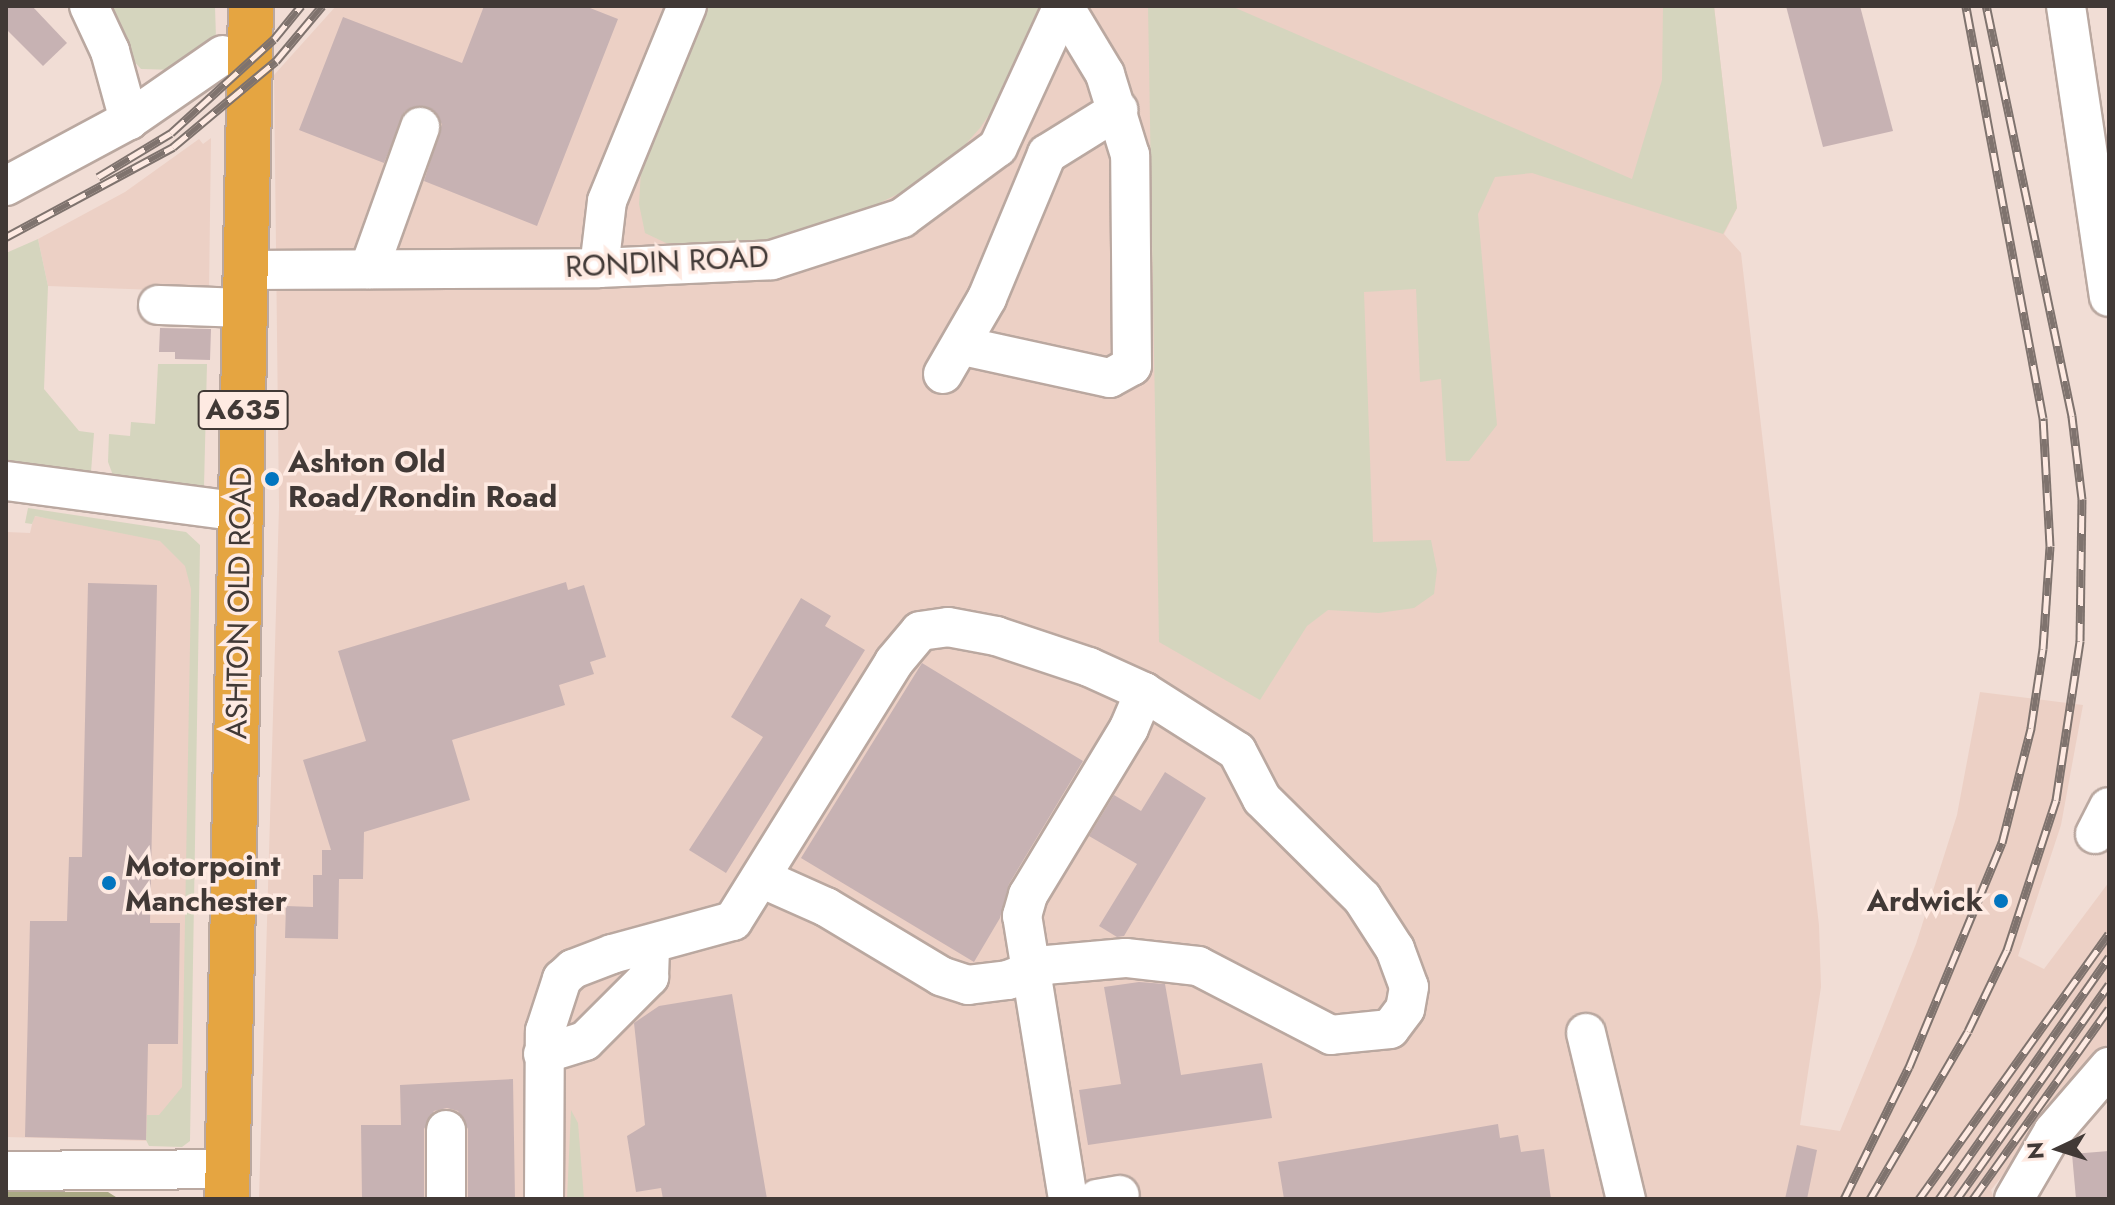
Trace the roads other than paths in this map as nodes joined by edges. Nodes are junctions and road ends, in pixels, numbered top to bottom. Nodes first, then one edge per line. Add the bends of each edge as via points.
1 (89, 6) edge
2 (251, 6) edge
3 (687, 6) edge
4 (1064, 6) edge
5 (2066, 6) edge
6 (223, 55) dead end
7 (1118, 110) junction
8 (129, 120) junction
9 (420, 127) dead end
10 (6, 186) edge
11 (599, 268) junction
12 (369, 269) junction
13 (246, 289) junction
14 (2109, 297) edge
15 (158, 305) dead end
16 (6, 481) edge
17 (241, 512) junction
18 (1144, 692) junction
19 (763, 879) junction
20 (650, 945) junction
21 (1030, 973) junction
22 (1586, 1033) dead end
23 (543, 1054) junction
24 (2109, 1067) edge
25 (446, 1130) dead end
26 (6, 1171) edge
27 (228, 1184) edge
28 (1066, 1185) edge
29 (446, 1199) edge
30 (544, 1199) edge
31 (1626, 1199) edge
32 (2014, 1199) edge

1 - 8 street via 110,51
2 - 13 highway, ASHTON OLD ROAD / A635
3 - 11 street via 607,201
4 - 7 street via 1105,74
4 - 11 street, RONDIN ROAD via 998,147 902,218 772,260
5 - 14 street
6 - 8 street
7 - 7 street via 1130,155 1132,366 1110,378 953,360 1047,154
8 - 10 street
9 - 12 street
11 - 12 street, RONDIN ROAD
12 - 13 street, RONDIN ROAD
13 - 15 street, RONDIN ROAD
13 - 17 highway, ASHTON OLD ROAD / A635
16 - 17 street
17 - 27 highway, ASHTON OLD ROAD / A635
18 - 19 street via 996,636 948,627 920,631 894,662
18 - 21 street via 1129,728 1028,895 1022,916
18 - 21 street via 1237,751 1262,799 1362,898 1395,949 1409,987 1405,1009 1390,1029 1331,1035 1198,966 1125,958 1047,965
19 - 20 street via 733,921
19 - 21 street via 826,907 941,976 968,985
20 - 23 street via 649,977 585,1041
20 - 23 street via 573,969 562,979 549,1007
21 - 28 street
22 - 31 street
23 - 30 street
24 - 32 street via 2053,1132
25 - 29 street
26 - 27 street via 131,1170

